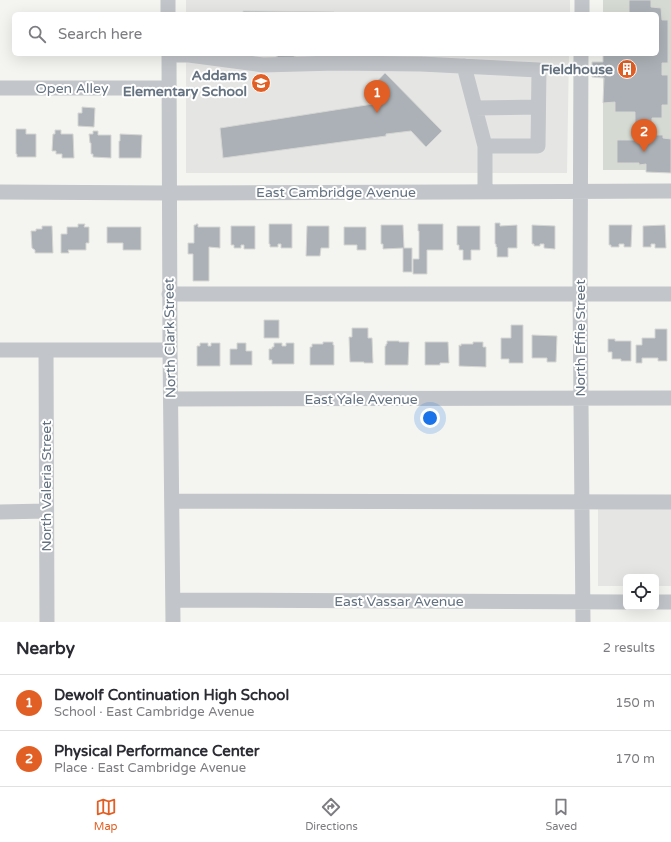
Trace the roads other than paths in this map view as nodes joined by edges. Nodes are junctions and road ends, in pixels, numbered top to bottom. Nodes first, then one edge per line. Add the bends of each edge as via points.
1 (168, 0) edge
2 (582, 0) edge
3 (168, 12) edge
4 (582, 12) edge
5 (169, 56) edge
6 (196, 56) edge
7 (581, 56) edge
8 (464, 66) junction
9 (0, 88) edge
10 (169, 88) junction
11 (538, 107) junction
12 (475, 108) junction
13 (485, 146) junction
14 (580, 190) junction
15 (485, 191) junction
16 (671, 191) edge
17 (0, 192) edge
18 (169, 193) junction
19 (170, 294) junction
20 (580, 294) junction
21 (671, 294) edge
22 (0, 350) edge
23 (46, 350) junction
24 (170, 350) junction
25 (581, 398) junction
26 (671, 398) edge
27 (171, 399) junction
28 (172, 501) junction
29 (582, 501) junction
30 (671, 502) edge
31 (46, 511) junction
32 (0, 512) edge
33 (173, 600) junction
34 (583, 602) junction
35 (623, 602) edge
36 (659, 602) edge
37 (671, 602) edge
38 (47, 622) edge
39 (173, 622) edge
40 (583, 622) edge

1 - 3 street
2 - 4 street
5 - 10 street, North Clark Street
6 - 8 street via 263,65 336,63
7 - 14 street, North Effie Street
8 - 11 street via 538,70
8 - 12 street
9 - 10 street, Open Alley
10 - 18 street, North Clark Street
11 - 12 street
11 - 13 street via 538,146
12 - 13 street
13 - 15 street
14 - 15 street, East Cambridge Avenue
14 - 16 street, East Cambridge Avenue
14 - 20 street, North Effie Street
15 - 18 street, East Cambridge Avenue
17 - 18 street, East Cambridge Avenue
18 - 19 street, North Clark Street
19 - 20 street
19 - 24 street, North Clark Street
20 - 21 street
20 - 25 street, North Effie Street
22 - 23 street
23 - 24 street
23 - 31 street, North Valeria Street
24 - 27 street, North Clark Street
25 - 26 street, East Yale Avenue
25 - 27 street, East Yale Avenue
25 - 29 street, North Effie Street
27 - 28 street, North Clark Street
28 - 29 street
28 - 33 street, North Clark Street
29 - 30 street
29 - 34 street, North Effie Street
31 - 32 street
31 - 38 street, North Valeria Street
33 - 34 street, East Vassar Avenue
33 - 39 street, North Clark Street
34 - 35 street, East Vassar Avenue
34 - 40 street, North Effie Street
36 - 37 street

